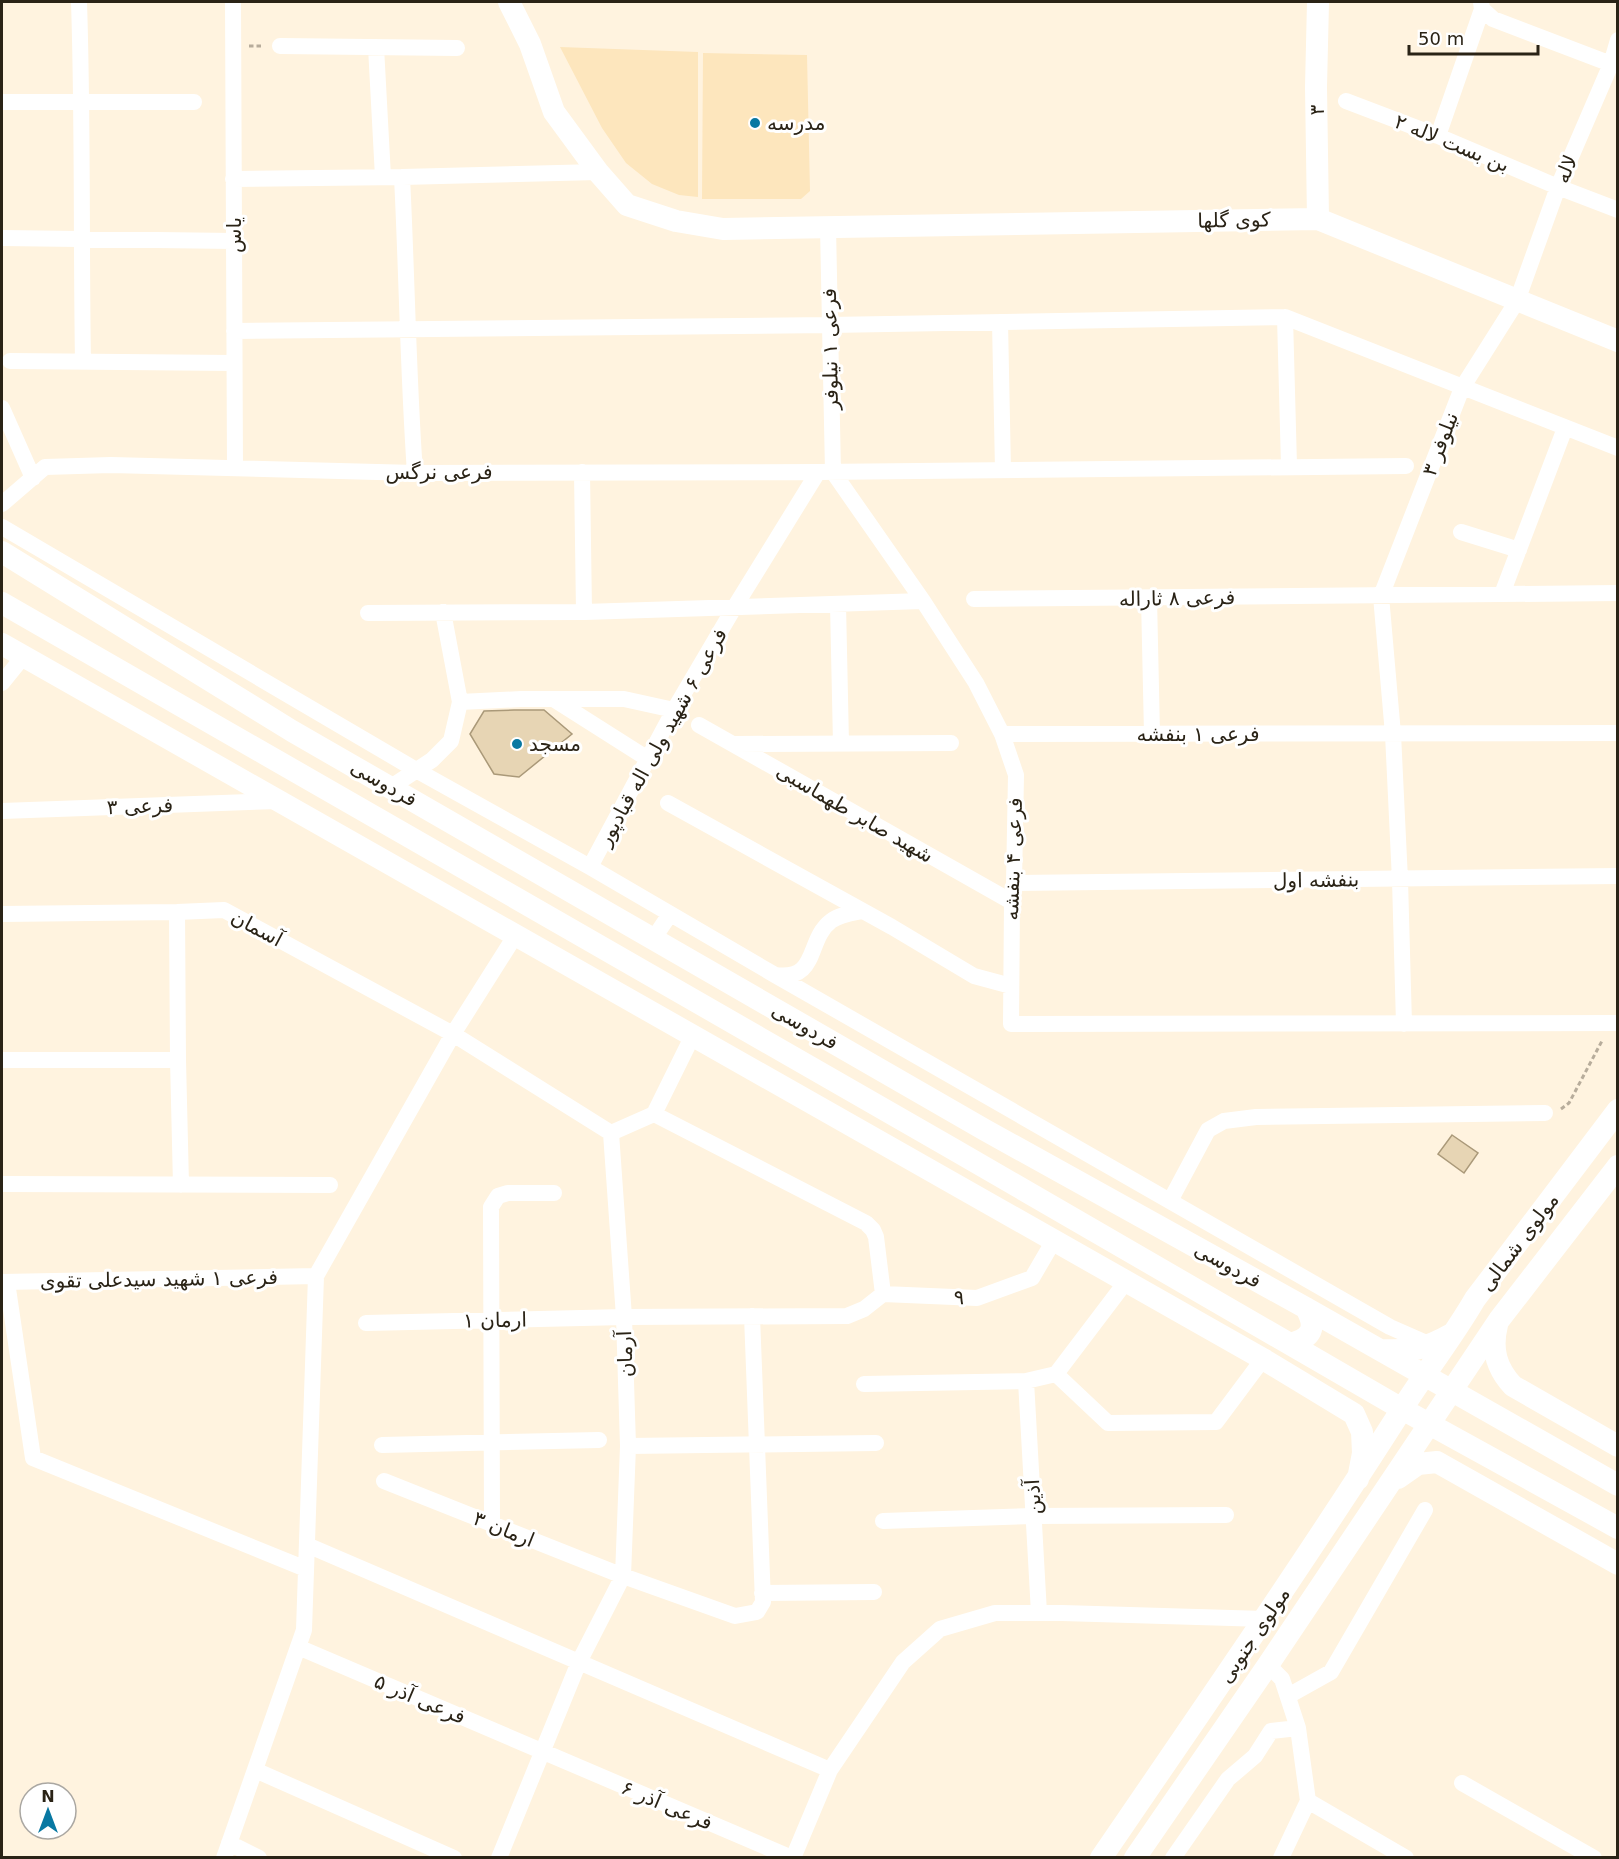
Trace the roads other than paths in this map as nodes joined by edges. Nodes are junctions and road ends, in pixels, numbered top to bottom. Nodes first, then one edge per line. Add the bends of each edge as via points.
1 (79, 2) edge
2 (233, 2) edge
3 (510, 2) edge
4 (1318, 2) edge
5 (1481, 5) edge
6 (1617, 40) edge
7 (280, 46) road end
8 (376, 47) junction
9 (457, 48) dead end
10 (1611, 64) junction
11 (1346, 101) dead end
12 (2, 102) edge
13 (82, 102) junction
14 (194, 102) dead end
15 (1438, 136) junction
16 (598, 172) junction
17 (383, 177) junction
18 (402, 177) junction
19 (233, 179) junction
20 (1558, 187) junction
21 (1617, 210) edge
22 (1318, 219) junction
23 (828, 227) junction
24 (2, 238) edge
25 (81, 239) junction
26 (234, 241) junction
27 (1517, 301) junction
28 (1285, 317) junction
29 (1000, 322) junction
30 (830, 325) junction
31 (234, 331) junction
32 (409, 331) junction
33 (1617, 341) edge
34 (10, 361) dead end
35 (83, 362) junction
36 (234, 363) junction
37 (1462, 388) junction
38 (2, 408) edge
39 (1566, 428) junction
40 (1617, 448) edge
41 (1289, 466) junction
42 (1406, 466) dead end
43 (235, 468) junction
44 (1003, 470) junction
45 (582, 472) junction
46 (825, 472) junction
47 (39, 473) junction
48 (415, 473) junction
49 (2, 504) edge
50 (2, 527) edge
51 (1461, 532) dead end
52 (1519, 550) junction
53 (2, 552) edge
54 (1617, 593) edge
55 (1502, 594) junction
56 (1381, 596) junction
57 (1149, 598) junction
58 (974, 599) dead end
59 (923, 601) junction
60 (2, 603) edge
61 (838, 604) junction
62 (734, 608) junction
63 (443, 612) junction
64 (584, 612) junction
65 (368, 613) dead end
66 (2, 644) edge
67 (23, 657) junction
68 (2, 683) edge
69 (554, 699) junction
70 (460, 702) junction
71 (674, 710) junction
72 (699, 725) dead end
73 (1617, 733) edge
74 (1002, 734) junction
75 (1152, 734) junction
76 (1393, 734) junction
77 (951, 743) dead end
78 (734, 744) junction
79 (841, 744) junction
80 (648, 759) junction
81 (416, 770) junction
82 (391, 787) junction
83 (278, 801) junction
84 (668, 803) dead end
85 (2, 811) edge
86 (590, 867) junction
87 (1617, 876) edge
88 (1400, 880) junction
89 (1014, 883) junction
90 (1012, 902) junction
91 (862, 911) junction
92 (177, 912) junction
93 (2, 914) edge
94 (670, 914) junction
95 (515, 936) junction
96 (654, 938) junction
97 (774, 975) junction
98 (1011, 986) junction
99 (1613, 1023) edge
100 (1404, 1024) junction
101 (453, 1034) junction
102 (693, 1035) junction
103 (178, 1059) junction
104 (2, 1060) edge
105 (1545, 1113) road end
106 (654, 1114) junction
107 (1616, 1114) edge
108 (611, 1133) junction
109 (1617, 1166) edge
110 (2, 1184) edge
111 (181, 1185) junction
112 (330, 1185) dead end
113 (554, 1193) dead end
114 (1170, 1202) junction
115 (1053, 1242) junction
116 (316, 1276) junction
117 (4, 1282) edge
118 (1125, 1283) junction
119 (883, 1294) junction
120 (1306, 1308) junction
121 (752, 1316) junction
122 (624, 1317) junction
123 (493, 1320) junction
124 (1498, 1320) junction
125 (366, 1323) dead end
126 (1456, 1331) junction
127 (1290, 1344) junction
128 (1431, 1345) junction
129 (1379, 1350) junction
130 (1263, 1359) junction
131 (1056, 1374) junction
132 (1423, 1376) junction
133 (1026, 1381) junction
134 (864, 1384) dead end
135 (1451, 1390) junction
136 (1402, 1409) junction
137 (1429, 1423) junction
138 (599, 1440) dead end
139 (492, 1442) junction
140 (876, 1443) dead end
141 (382, 1445) dead end
142 (757, 1445) junction
143 (627, 1446) junction
144 (1617, 1446) edge
145 (1358, 1479) junction
146 (384, 1481) dead end
147 (1391, 1482) junction
148 (1617, 1485) edge
149 (1425, 1510) dead end
150 (1226, 1515) dead end
151 (1034, 1516) junction
152 (883, 1521) dead end
153 (492, 1524) junction
154 (1617, 1528) edge
155 (307, 1545) junction
156 (1617, 1564) edge
157 (306, 1569) junction
158 (623, 1576) junction
159 (874, 1592) dead end
160 (762, 1593) junction
161 (1039, 1613) junction
162 (1265, 1619) junction
163 (298, 1647) junction
164 (579, 1662) junction
165 (1268, 1665) junction
166 (1288, 1696) junction
167 (1298, 1728) junction
168 (543, 1752) junction
169 (255, 1770) junction
170 (830, 1770) junction
171 (1462, 1783) dead end
172 (1308, 1801) junction
173 (226, 1850) edge
174 (259, 1857) edge
175 (454, 1857) edge
176 (499, 1857) edge
177 (792, 1857) edge
178 (1101, 1857) edge
179 (1135, 1857) edge
180 (1173, 1857) edge
181 (1281, 1857) edge
182 (1406, 1857) edge
183 (1594, 1857) edge

1 - 13 street
2 - 19 street, یاس
3 - 16 street, کوی گلها via 554,112
4 - 22 street, ۳
5 - 10 street via 1493,19
5 - 15 street
6 - 10 street, لاله
7 - 8 street
8 - 9 street
8 - 17 street
10 - 20 street, لاله
11 - 15 street, بن بست لاله ۲
12 - 13 street
13 - 14 street
13 - 25 street
15 - 20 street, بن بست لاله ۲
16 - 18 street
16 - 23 street, کوی گلها via 627,206 676,221 723,229
17 - 18 street
17 - 19 street
18 - 32 street
19 - 26 street, یاس
20 - 21 street, بن بست لاله ۲
20 - 27 street, لاله
22 - 23 street, کوی گلها
22 - 27 street, کوی گلها
23 - 30 street, فرعی ۱ نیلوفر
24 - 25 street
25 - 26 street
25 - 35 street
26 - 31 street, یاس
27 - 33 street, کوی گلها
27 - 37 street, نیلوفر ۳
28 - 29 street
28 - 37 street
28 - 41 street
29 - 30 street
29 - 44 street
30 - 32 street
30 - 46 street, فرعی ۱ نیلوفر
31 - 32 street
31 - 36 street, یاس
32 - 48 street
34 - 35 street
35 - 36 street
36 - 43 street, یاس
37 - 39 street
37 - 56 street, نیلوفر ۳
38 - 47 street
39 - 40 street
39 - 52 street
41 - 42 street, فرعی نرگس
41 - 44 street, فرعی نرگس
43 - 47 street, فرعی نرگس via 111,465
43 - 48 street, فرعی نرگس
44 - 46 street, فرعی نرگس
45 - 46 street, فرعی نرگس
45 - 48 street, فرعی نرگس
45 - 64 street
46 - 59 street, فرعی ۴ بنفشه
46 - 62 street, فرعی ۶ شهید ولی اله قبادپور
47 - 49 street
50 - 81 street
51 - 52 street
52 - 55 street
53 - 82 street, فردوسی via 292,731
54 - 55 street, فرعی ۸ ثاراله
55 - 56 street, فرعی ۸ ثاراله
56 - 57 street, فرعی ۸ ثاراله
56 - 76 street
57 - 58 street, فرعی ۸ ثاراله
57 - 75 street
59 - 61 street
59 - 74 street, فرعی ۴ بنفشه via 976,683
60 - 127 street, فردوسی
61 - 62 street
61 - 79 street
62 - 64 street
62 - 71 street, فرعی ۶ شهید ولی اله قبادپور
63 - 64 street
63 - 65 street
63 - 70 street
66 - 67 street
67 - 68 street
67 - 83 street
69 - 70 street
69 - 71 street via 624,699
69 - 80 street
70 - 81 street via 451,741
71 - 80 street, فرعی ۶ شهید ولی اله قبادپور
72 - 78 street, شهید صابر طهماسبی
73 - 76 street, فرعی ۱ بنفشه
74 - 75 street, فرعی ۱ بنفشه
74 - 89 street, فرعی ۴ بنفشه via 1016,775
75 - 76 street, فرعی ۱ بنفشه
76 - 88 street
77 - 79 street
78 - 79 street
78 - 90 street, شهید صابر طهماسبی
80 - 86 street, فرعی ۶ شهید ولی اله قبادپور
81 - 82 street
81 - 86 street
82 - 96 street, فردوسی
83 - 85 street, فرعی ۳
83 - 95 street
84 - 91 street
86 - 94 street
87 - 88 street, بنفشه اول
88 - 89 street, بنفشه اول
88 - 100 street
89 - 90 street, فرعی ۴ بنفشه
90 - 98 street, فرعی ۴ بنفشه
91 - 97 street via 830,922 801,971
91 - 98 street via 974,976
92 - 93 street, آسمان
92 - 101 street, آسمان via 224,910
92 - 103 street
94 - 96 street
94 - 97 street
95 - 101 street
95 - 102 street
96 - 120 street, فردوسی via 985,1130
97 - 114 street
98 - 100 street, فرعی ۴ بنفشه via 1011,1023
99 - 100 street
101 - 108 street, آسمان
101 - 116 street
102 - 106 street
102 - 115 street
103 - 104 street
103 - 111 street
105 - 114 street via 1256,1117 1224,1121 1208,1130
106 - 108 street
106 - 119 street via 866,1223 876,1238
107 - 126 street, مولوی شمالی via 1475,1299
108 - 122 street, آرمان
109 - 124 street, مولوی شمالی
110 - 111 street
111 - 112 street
113 - 123 street via 508,1193 498,1196 491,1207
114 - 128 street via 1390,1328
115 - 118 street
115 - 119 street, ۹ via 1032,1278 978,1298
116 - 117 street, فرعی ۱ شهید سیدعلی تقوی
116 - 155 street
117 - 157 street via 33,1458
118 - 130 street
118 - 131 street
119 - 121 street, ارمان ۱ via 847,1316
120 - 127 street via 1312,1319 1310,1334
120 - 129 street, فردوسی
121 - 122 street, ارمان ۱
121 - 142 street
122 - 123 street, ارمان ۱
122 - 143 street, آرمان
123 - 125 street, ارمان ۱
123 - 139 street
124 - 135 street, مولوی شمالی
124 - 144 street via 1494,1354 1513,1386
126 - 128 street
126 - 132 street, مولوی شمالی
127 - 136 street, فردوسی
128 - 129 street via 1410,1351
129 - 132 street, فردوسی
130 - 131 street via 1216,1422 1108,1423
130 - 145 street via 1353,1414 1362,1432 1364,1453
131 - 133 street
132 - 135 street, فردوسی
132 - 136 street, مولوی شمالی
133 - 134 street
133 - 151 street, آذین
135 - 137 street, مولوی شمالی
135 - 148 street, فردوسی
136 - 137 street, فردوسی
136 - 145 street, مولوی جنوبی
137 - 147 street, مولوی جنوبی
137 - 154 street, فردوسی
138 - 139 street
139 - 141 street
139 - 153 street
140 - 142 street
142 - 143 street
142 - 160 street
143 - 158 street, آرمان
145 - 162 street, مولوی جنوبی
146 - 153 street, ارمان ۳
147 - 156 street via 1418,1464 1437,1462
147 - 165 street, مولوی جنوبی
149 - 166 street via 1331,1672
150 - 151 street
151 - 152 street
151 - 161 street, آذین
153 - 158 street, ارمان ۳
155 - 157 street
155 - 164 street
157 - 163 street via 304,1630
158 - 160 street, ارمان ۳ via 735,1616 758,1612
158 - 164 street
159 - 160 street
161 - 162 street
161 - 170 street via 995,1613 940,1629 903,1662
162 - 178 street, مولوی جنوبی
163 - 168 street, فرعی آذر ۵
163 - 169 street
164 - 168 street
164 - 170 street
165 - 166 street via 1282,1679
165 - 179 street, مولوی جنوبی
166 - 167 street
167 - 172 street
167 - 180 street via 1271,1731 1255,1756 1228,1779
168 - 176 street
168 - 177 street, فرعی آذر ۶
169 - 173 street
169 - 175 street
170 - 177 street
171 - 183 street
172 - 181 street
172 - 182 street
173 - 174 street

